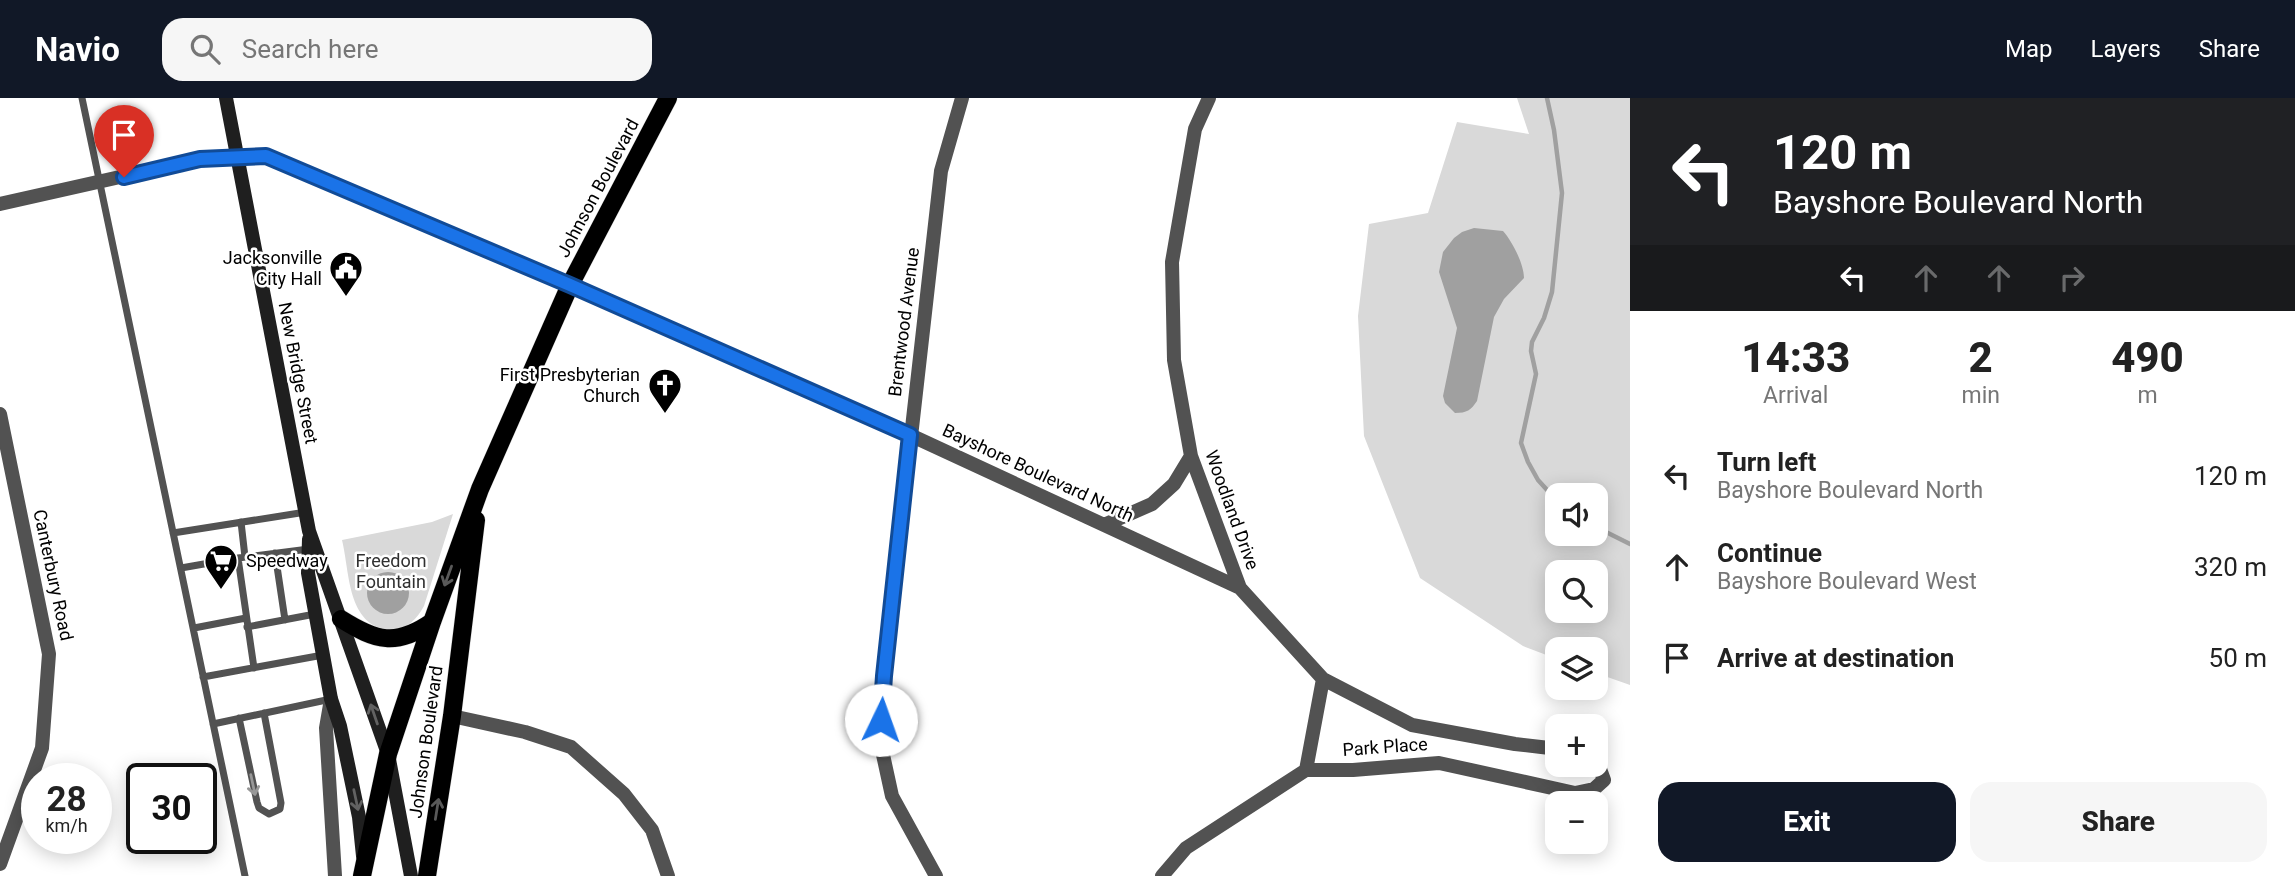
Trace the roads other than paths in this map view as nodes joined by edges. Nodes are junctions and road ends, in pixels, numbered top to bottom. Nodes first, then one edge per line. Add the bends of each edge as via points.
1 (82, 98) edge
2 (226, 98) edge
3 (668, 98) edge
4 (962, 98) edge
5 (1209, 98) edge
6 (238, 157) junction
7 (99, 182) junction
8 (0, 204) edge
9 (570, 285) junction
10 (0, 414) edge
11 (910, 435) junction
12 (1191, 456) junction
13 (480, 489) junction
14 (306, 512) junction
15 (241, 522) junction
16 (1104, 525) junction
17 (309, 531) junction
18 (173, 533) junction
19 (309, 549) junction
20 (275, 553) junction
21 (241, 558) junction
22 (181, 568) junction
23 (278, 573) junction
24 (267, 574) dead end
25 (1240, 588) junction
26 (281, 594) junction
27 (271, 596) dead end
28 (253, 599) dead end
29 (243, 601) junction
30 (315, 614) junction
31 (246, 618) junction
32 (341, 619) junction
33 (285, 620) junction
34 (432, 622) junction
35 (247, 627) junction
36 (194, 628) junction
37 (323, 655) junction
38 (254, 668) junction
39 (203, 677) junction
40 (1323, 679) junction
41 (331, 699) junction
42 (264, 713) junction
43 (452, 716) junction
44 (239, 718) junction
45 (213, 724) junction
46 (1545, 747) edge
47 (388, 754) junction
48 (1306, 770) junction
49 (1603, 777) edge
50 (0, 864) edge
51 (363, 870) edge
52 (245, 876) edge
53 (335, 876) edge
54 (411, 876) edge
55 (427, 876) edge
56 (668, 876) edge
57 (936, 876) edge
58 (1163, 876) edge

1 - 7 lane
2 - 6 main road, New Bridge Street
3 - 9 main road, Johnson Boulevard
4 - 11 street, Brentwood Avenue via 941,171
5 - 12 street, Woodland Drive via 1195,129 1172,262 1174,359
6 - 7 street, Bayshore Boulevard North via 200,159
6 - 9 street, Bayshore Boulevard North via 266,156
6 - 14 main road, New Bridge Street
7 - 8 street, Bayshore Boulevard North
7 - 18 lane
9 - 11 street, Bayshore Boulevard North
9 - 13 main road, Johnson Boulevard
10 - 50 street, Canterbury Road via 49,654 42,748
11 - 16 street, Bayshore Boulevard North
11 - 57 street, Brentwood Avenue via 880,741 892,796
12 - 16 street via 1174,484 1152,504
12 - 25 street, Woodland Drive
13 -> 34 main road, Johnson Boulevard
13 - 43 main road, Johnson Boulevard
14 - 15 lane
14 - 17 main road, New Bridge Street
15 - 18 lane
15 - 21 lane
16 - 25 street, Bayshore Boulevard North
17 - 19 main road, New Bridge Street
17 - 32 main road, New Bridge Street
18 - 22 lane
19 - 20 lane
19 - 30 main road, New Bridge Street
20 - 21 lane
20 - 23 lane
21 - 22 lane
21 - 29 lane
22 - 36 lane
23 - 24 lane
23 - 26 lane
25 - 40 street, Woodland Drive
26 - 27 lane
26 - 33 lane
28 - 29 lane
29 - 31 lane
30 - 33 lane
30 - 37 main road, New Bridge Street
31 - 35 lane
31 - 36 lane
32 - 34 main road via 385,639 414,634
47 -> 32 main road, New Bridge Street
33 - 35 lane
34 - 47 main road, Johnson Boulevard
35 - 38 lane
36 - 39 lane
37 - 38 lane
37 - 41 main road, New Bridge Street
38 - 39 lane
39 - 45 lane
40 - 46 street, Park Place via 1412,725
40 - 48 street
41 - 42 lane
41 -> 51 main road, New Bridge Street via 359,817
41 - 53 street, New Bridge Street via 326,728
42 - 44 lane
44 -> 42 lane via 257,802 269,814 280,809 281,803
55 -> 43 main road, Johnson Boulevard
43 - 56 street via 571,747 624,794 652,830
44 - 45 lane
45 - 52 lane
47 - 51 main road, Johnson Boulevard
47 - 54 main road, New Bridge Street
48 - 49 street, Park Place via 1439,763 1575,793 1594,789
48 - 58 street via 1186,849

